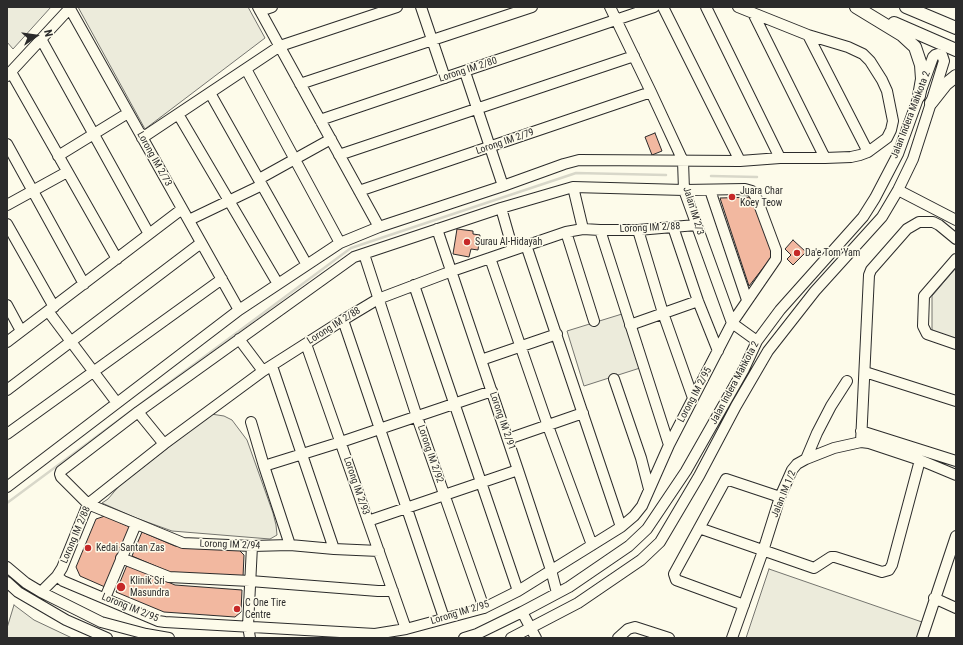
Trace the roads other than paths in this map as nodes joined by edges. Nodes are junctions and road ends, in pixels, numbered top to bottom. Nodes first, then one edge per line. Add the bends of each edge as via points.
1 (272, 7) edge
2 (397, 7) edge
3 (421, 7) edge
4 (532, 7) edge
5 (610, 7) edge
6 (654, 7) edge
7 (663, 7) edge
8 (706, 7) edge
9 (738, 7) edge
10 (857, 7) edge
11 (906, 7) edge
12 (69, 8) edge
13 (259, 9) edge
14 (753, 13) junction
15 (616, 21) junction
16 (956, 28) edge
17 (808, 35) junction
18 (42, 39) junction
19 (432, 40) junction
20 (280, 46) junction
21 (956, 50) edge
22 (634, 56) junction
23 (246, 69) junction
24 (465, 72) junction
25 (9, 74) edge
26 (956, 76) edge
27 (445, 78) junction
28 (300, 84) junction
29 (651, 92) junction
30 (210, 93) junction
31 (919, 96) junction
32 (932, 103) junction
33 (477, 108) junction
34 (128, 113) junction
35 (178, 114) junction
36 (320, 120) junction
37 (94, 134) junction
38 (142, 138) junction
39 (331, 140) junction
40 (7, 144) edge
41 (490, 147) junction
42 (864, 154) junction
43 (339, 155) junction
44 (58, 156) junction
45 (780, 158) junction
46 (825, 158) junction
47 (295, 159) junction
48 (683, 161) junction
49 (740, 161) junction
50 (67, 172) junction
51 (260, 182) junction
52 (503, 186) junction
53 (573, 187) junction
54 (684, 190) junction
55 (710, 190) junction
56 (898, 190) junction
57 (33, 191) junction
58 (359, 191) junction
59 (229, 201) junction
60 (7, 205) edge
61 (501, 208) junction
62 (182, 209) junction
63 (189, 220) junction
64 (956, 220) edge
65 (7, 224) edge
66 (696, 225) junction
67 (379, 227) junction
68 (672, 227) junction
69 (583, 229) junction
70 (437, 230) junction
71 (600, 230) junction
72 (638, 230) junction
73 (566, 232) junction
74 (149, 234) junction
75 (956, 239) edge
76 (201, 243) junction
77 (340, 243) junction
78 (526, 245) junction
79 (513, 250) junction
80 (364, 254) junction
81 (490, 258) junction
82 (117, 259) junction
83 (956, 259) edge
84 (307, 265) junction
85 (452, 271) junction
86 (222, 278) junction
87 (84, 284) junction
88 (278, 284) junction
89 (414, 285) junction
90 (378, 300) junction
91 (747, 300) junction
92 (698, 301) junction
93 (7, 306) edge
94 (51, 309) junction
95 (240, 310) junction
96 (663, 312) junction
97 (343, 320) junction
98 (594, 321) dead end
99 (732, 324) junction
100 (630, 325) junction
101 (21, 331) junction
102 (557, 334) junction
103 (239, 339) junction
104 (757, 341) junction
105 (7, 342) edge
106 (71, 342) junction
107 (306, 344) junction
108 (956, 344) edge
109 (521, 346) junction
110 (718, 351) junction
111 (481, 360) junction
112 (267, 369) junction
113 (93, 372) junction
114 (865, 372) junction
115 (614, 379) dead end
116 (847, 381) dead end
117 (7, 390) edge
118 (492, 391) junction
119 (693, 398) junction
120 (956, 401) edge
121 (117, 403) junction
122 (455, 404) junction
123 (138, 412) junction
124 (583, 413) junction
125 (417, 417) junction
126 (251, 422) dead end
127 (548, 426) junction
128 (380, 429) junction
129 (861, 431) junction
130 (7, 434) edge
131 (508, 439) junction
132 (341, 442) junction
133 (861, 442) junction
134 (164, 444) junction
135 (669, 445) junction
136 (302, 455) junction
137 (806, 459) junction
138 (920, 460) junction
139 (956, 461) edge
140 (264, 466) junction
141 (518, 470) junction
142 (956, 474) edge
143 (482, 483) junction
144 (7, 487) edge
145 (649, 488) junction
146 (444, 496) junction
147 (780, 498) junction
148 (88, 504) junction
149 (407, 508) junction
150 (368, 521) junction
151 (136, 524) junction
152 (621, 527) junction
153 (699, 528) junction
154 (956, 536) edge
155 (290, 545) junction
156 (592, 545) junction
157 (252, 546) junction
158 (334, 549) junction
159 (379, 550) junction
160 (763, 550) junction
161 (121, 558) junction
162 (7, 567) edge
163 (551, 570) junction
164 (57, 576) junction
165 (7, 582) edge
166 (250, 582) junction
167 (393, 591) junction
168 (518, 591) junction
169 (18, 592) junction
170 (41, 592) junction
171 (7, 593) edge
172 (557, 593) junction
173 (105, 598) junction
174 (934, 598) junction
175 (744, 605) junction
176 (956, 607) edge
177 (484, 608) junction
178 (522, 612) junction
179 (444, 618) junction
180 (248, 626) junction
181 (531, 628) junction
182 (406, 629) junction
183 (106, 638) edge
184 (169, 638) edge
185 (250, 638) edge
186 (464, 638) edge
187 (511, 638) edge
188 (536, 638) edge
189 (618, 638) edge
190 (669, 638) edge
191 (732, 638) edge
192 (922, 638) edge

1 - 13 street
2 - 20 street
3 - 19 street
4 - 19 street
5 - 15 street, Jalan IM 2/3
6 - 15 street, Lorong IM 2/80
7 - 49 street
8 - 45 street
9 - 14 street
10 - 21 main road
10 - 31 main road via 902,35 915,48 922,64
11 - 16 main road
12 - 18 street
12 - 34 street, Lorong IM 2/73
13 - 20 street
14 - 17 street
14 - 46 street
15 - 22 street, Jalan IM 2/3
15 - 24 street, Lorong IM 2/80
17 - 42 street
17 - 42 street via 863,54 882,80 893,121 891,130 887,138
18 - 25 street
18 - 37 street
19 - 27 street
19 - 28 street
20 - 23 street
20 - 28 street
22 - 29 street, Jalan IM 2/3
22 - 33 street
23 - 30 street
23 - 47 street
24 - 27 street, Lorong IM 2/80
24 - 33 street
25 - 44 street
26 - 32 main road via 946,84
27 - 36 street, Lorong IM 2/80
28 - 36 street
29 - 41 street, Lorong IM 2/79
29 - 48 street, Jalan IM 2/3
30 - 35 street
30 - 51 street
31 - 32 street, Jalan Indera Mahkota 2 via 933,57 942,55 944,58
31 - 104 street, Jalan Indera Mahkota 2 via 898,154 863,217 780,310
32 - 56 street, Jalan Indera Mahkota 2 via 913,159
33 - 41 street
33 - 43 street
34 - 37 street
34 - 38 street, Lorong IM 2/73
35 - 38 street
35 - 59 street
36 - 39 street
37 - 44 street
37 - 74 street
38 - 62 street, Lorong IM 2/73
39 - 43 street
39 - 47 street
40 - 57 street
41 - 52 street
41 - 58 street, Lorong IM 2/79
42 - 46 street
43 - 58 street
44 - 50 street
45 - 46 street
45 - 49 street
47 - 51 street
47 - 77 street
48 - 49 street
48 - 52 street via 580,160
48 - 54 street, Jalan IM 2/3
50 - 57 street
50 - 82 street
51 - 59 street
51 - 84 street
52 - 67 street
53 - 54 street
53 - 61 street
53 - 69 street
54 - 55 street
54 - 66 street, Jalan IM 2/3
55 - 91 street
55 - 91 street, Lorong IM 2/95 via 752,191 776,250 774,264
56 - 64 street
56 - 181 street, Jalan Indera Mahkota 2 via 882,217 815,291 768,351 660,542 641,560 578,603
57 - 60 street
57 - 87 street
58 - 67 street
59 - 63 street
59 - 88 street
61 - 70 street
61 - 79 street
62 - 63 street, Lorong IM 2/73
62 - 74 street
63 - 76 street, Lorong IM 2/73
65 - 94 street
66 - 68 street, Lorong IM 2/88
66 - 99 street, Jalan IM 2/3
67 - 77 street
68 - 72 street, Lorong IM 2/88
68 - 92 street
69 - 71 street, Lorong IM 2/88
69 - 73 street, Lorong IM 2/88
70 - 80 street
70 - 85 street, Lorong IM 2/91
71 - 72 street, Lorong IM 2/88
71 - 100 street
72 - 96 street
73 - 78 street, Lorong IM 2/88
73 - 98 street
74 - 82 street
75 - 114 street via 932,222 919,222 907,229 871,270 868,280
76 - 86 street, Lorong IM 2/73
76 - 106 street
77 - 84 street
78 - 79 street, Lorong IM 2/88
78 - 102 street
79 - 81 street, Lorong IM 2/88
80 - 90 street, Lorong IM 2/92
80 - 103 street via 354,257
81 - 85 street, Lorong IM 2/88
81 - 109 street
82 - 87 street
83 - 108 street via 924,296 923,326 927,334
84 - 88 street
85 - 89 street, Lorong IM 2/88
85 - 111 street, Lorong IM 2/91
86 - 95 street, Lorong IM 2/73
86 - 113 street
87 - 94 street
88 - 95 street
89 - 90 street, Lorong IM 2/88
89 - 122 street
90 - 97 street, Lorong IM 2/88
90 - 125 street, Lorong IM 2/92
91 - 99 street, Lorong IM 2/95
92 - 96 street
92 - 110 street
93 - 101 street
94 - 101 street
94 - 106 street
95 - 121 street
96 - 100 street
96 - 119 street
97 - 107 street, Lorong IM 2/88
97 - 128 street
99 - 104 street
99 - 110 street, Lorong IM 2/95
100 - 135 street
101 - 105 street
102 - 109 street
102 - 124 street
103 - 112 street
103 - 123 street
104 - 172 street, Jalan Indera Mahkota 2 via 744,369 686,471 647,529 629,546
106 - 113 street
106 - 117 street
107 - 112 street, Lorong IM 2/88
107 - 132 street, Lorong IM 2/93
109 - 111 street
109 - 127 street
110 - 119 street, Lorong IM 2/95
111 - 118 street, Lorong IM 2/91
112 - 134 street, Lorong IM 2/88
112 - 136 street
113 - 121 street
113 - 130 street
114 - 120 street
114 - 129 street
115 - 145 street
116 - 137 street via 830,406
118 - 122 street
118 - 131 street, Lorong IM 2/91
119 - 135 street, Lorong IM 2/95
121 - 144 street
122 - 125 street
122 - 143 street
123 - 134 street
123 - 148 street via 61,471 61,477
124 - 127 street
124 - 152 street
125 - 128 street
125 - 146 street, Lorong IM 2/92
126 - 140 street
127 - 131 street
127 - 156 street
128 - 132 street
128 - 149 street
129 - 133 street
129 - 139 street
131 - 141 street, Lorong IM 2/91
132 - 136 street
132 - 150 street, Lorong IM 2/93
133 - 137 street, Jalan IM 1/2 via 834,448
133 - 138 street, Jalan IM 1/2
134 - 148 street, Lorong IM 2/88
135 - 145 street, Lorong IM 2/95
136 - 140 street
136 - 158 street
137 - 147 street, Jalan IM 1/2 via 792,470
138 - 142 street, Jalan IM 1/2
138 - 160 street via 889,570 882,572 835,557 814,568
140 - 155 street
141 - 143 street
141 - 163 street, Lorong IM 2/91
143 - 146 street
143 - 168 street
145 - 152 street, Lorong IM 2/95 via 642,506
146 - 149 street
146 - 177 street, Lorong IM 2/92
147 - 153 street via 726,479
147 - 160 street, Jalan IM 1/2
148 - 151 street, Lorong IM 2/94
148 - 164 street, Lorong IM 2/88
149 - 150 street
149 - 179 street
150 - 159 street, Lorong IM 2/93
151 - 157 street, Lorong IM 2/94 via 183,543
151 - 161 street
152 - 156 street, Lorong IM 2/95
153 - 160 street
153 - 175 street via 674,577 676,580
154 - 174 street
155 - 157 street, Lorong IM 2/94
155 - 158 street, Lorong IM 2/94
156 - 163 street, Lorong IM 2/95
157 - 166 street
158 - 159 street, Lorong IM 2/94
159 - 167 street, Lorong IM 2/93
160 - 175 street, Jalan IM 1/2
161 - 166 street via 168,577
161 - 173 street
162 - 170 street
163 - 168 street, Lorong IM 2/95
163 - 172 street, Lorong IM 2/91
164 - 170 street, Lorong IM 2/88
164 - 173 street, Lorong IM 2/95 via 63,581
165 - 169 street
166 - 167 street
166 - 180 street
167 - 182 street, Lorong IM 2/93
168 - 177 street, Lorong IM 2/95
169 - 171 street
169 - 183 street via 66,620
170 - 184 street via 101,622
172 - 178 street, Jalan Indera Mahkota 2
173 - 180 street, Lorong IM 2/95 via 158,621
174 - 176 street
174 - 192 street
175 - 191 street, Jalan IM 1/2
177 - 179 street, Lorong IM 2/95
178 - 181 street
178 - 186 street, Jalan Indera Mahkota 2
179 - 182 street, Lorong IM 2/95
180 - 182 street, Lorong IM 2/95 via 375,634
180 - 185 street
181 - 187 street, Jalan Indera Mahkota 2
181 - 188 street
189 - 190 street via 628,628 635,627

